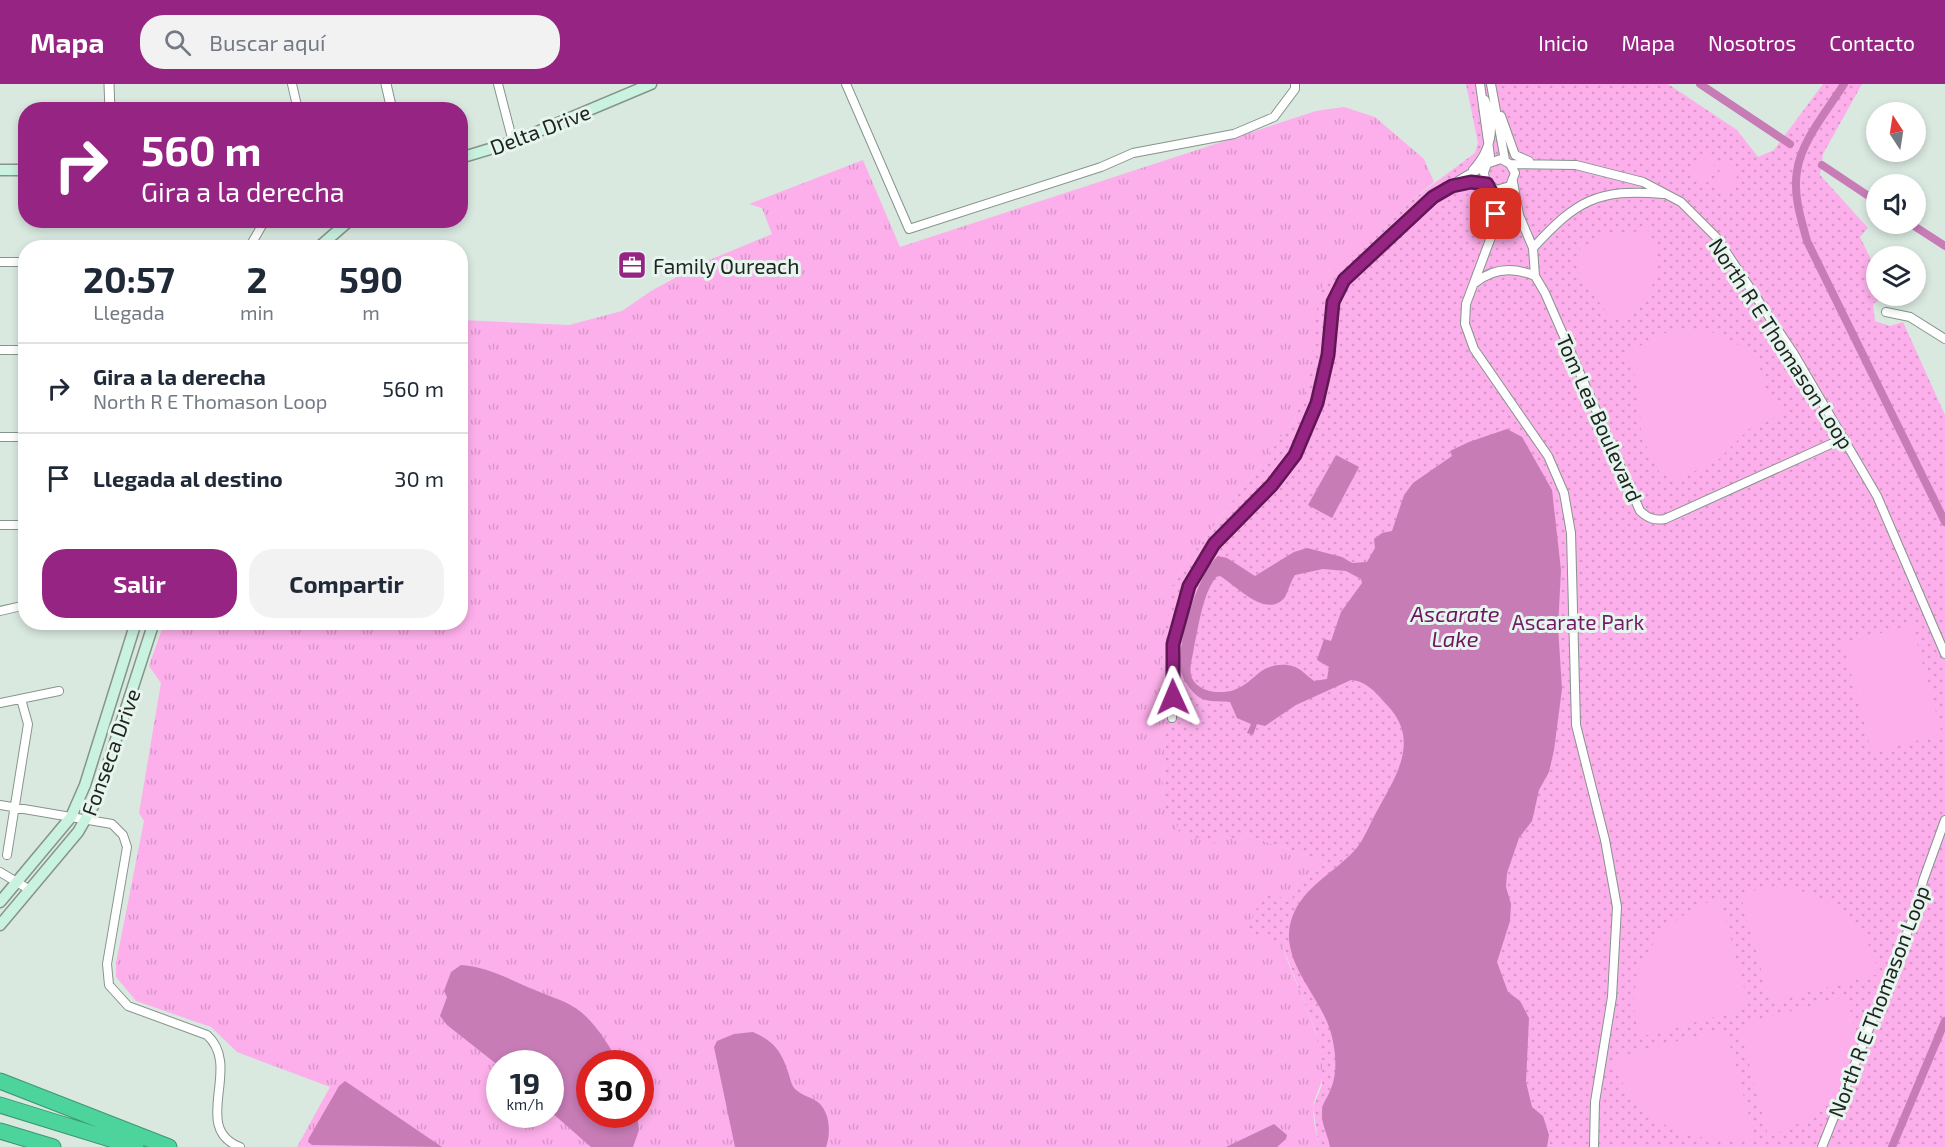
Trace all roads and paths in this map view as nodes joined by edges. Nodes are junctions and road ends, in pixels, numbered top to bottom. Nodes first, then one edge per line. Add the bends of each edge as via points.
1 (109, 84) edge
2 (292, 84) edge
3 (386, 84) edge
4 (498, 84) edge
5 (651, 84) edge
6 (846, 84) edge
7 (1295, 84) edge
8 (1491, 84) edge
9 (1480, 88) edge
10 (110, 102) edge
11 (296, 102) edge
12 (390, 102) edge
13 (1498, 111) junction
14 (1489, 141) junction
15 (513, 142) junction
16 (468, 156) edge
17 (1508, 162) junction
18 (1539, 163) junction
19 (1487, 165) junction
20 (0, 170) edge
21 (18, 170) edge
22 (1473, 170) junction
23 (1513, 182) junction
24 (1452, 186) junction
25 (1489, 186) junction
26 (1667, 195) junction
27 (342, 228) edge
28 (336, 234) junction
29 (328, 240) edge
30 (334, 240) edge
31 (1533, 248) junction
32 (0, 262) edge
33 (18, 262) edge
34 (1535, 276) junction
35 (1473, 285) junction
36 (1886, 312) dead end
37 (1945, 339) edge
38 (0, 350) edge
39 (18, 350) edge
40 (0, 437) edge
41 (18, 437) edge
42 (1844, 438) junction
43 (0, 525) edge
44 (18, 525) edge
45 (18, 607) edge
46 (0, 611) edge
47 (133, 630) edge
48 (151, 630) edge
49 (1945, 654) edge
50 (58, 691) dead end
51 (21, 699) junction
52 (0, 704) edge
53 (1172, 718) dead end
54 (0, 805) edge
55 (14, 807) junction
56 (71, 817) junction
57 (86, 820) junction
58 (1945, 820) edge
59 (7, 855) dead end
60 (0, 872) edge
61 (18, 883) junction
62 (30, 890) junction
63 (0, 902) edge
64 (0, 925) edge
65 (0, 1081) edge
66 (0, 1105) edge
67 (0, 1131) edge
68 (53, 1147) edge
69 (136, 1147) edge
70 (169, 1147) edge
71 (240, 1147) edge
72 (1594, 1147) edge
73 (1822, 1147) edge

1 - 10 street
2 - 11 street
3 - 12 street
4 - 15 street
5 - 15 main road, Delta Drive
6 - 7 street via 909,229 1133,153 1234,134 1274,117
8 - 13 street
9 - 14 street
13 - 17 street
13 - 18 street via 1515,155
14 - 19 street
14 - 22 street via 1486,154
15 - 16 main road, Delta Drive
17 - 18 street, North R E Thomason Loop
17 - 19 street via 1497,159
17 - 23 street via 1515,172
18 - 26 street, North R E Thomason Loop via 1606,171 1643,182
19 - 22 street
19 - 25 street via 1484,176
20 - 21 main road
22 - 24 street
23 - 25 street via 1506,189
23 - 31 street, Tom Lea Boulevard via 1519,215
24 - 25 street via 1471,182
24 - 53 street via 1420,207 1351,271 1338,290 1317,403 1295,455 1272,485 1214,544 1189,586 1173,644
25 - 35 street via 1496,214 1494,229
26 - 31 street via 1622,193 1584,202 1562,217
26 - 42 street, North R E Thomason Loop via 1695,213 1716,237
27 - 28 main road
28 - 29 main road
28 - 30 main road
31 - 34 street, Tom Lea Boulevard
32 - 33 street
34 - 35 street via 1525,271 1503,270
34 - 42 street, Tom Lea Boulevard via 1640,511 1647,517 1665,519
35 - 72 street via 1464,313 1468,337 1548,456 1564,493 1571,532 1576,725 1605,840 1617,907 1612,997 1595,1102
36 - 37 street via 1910,317
38 - 39 street
40 - 41 street
42 - 49 street, North R E Thomason Loop via 1898,540
43 - 44 street
45 - 46 street
47 - 56 main road, Fonseca Drive via 85,785
48 - 57 main road, Fonseca Drive via 107,772
50 - 51 street
51 - 52 street
51 - 55 street via 28,724
54 - 55 street
55 - 56 street
55 - 59 street
56 - 57 street
56 - 61 main road, Fonseca Drive
57 - 62 main road, Fonseca Drive
57 - 71 street via 112,824 127,841 107,964 109,985 128,1006 213,1040 222,1064 216,1107 218,1124 226,1138
58 - 73 street, North R E Thomason Loop via 1917,908
60 - 61 street
61 - 62 street
61 - 63 main road, Fonseca Drive
62 - 64 main road, Fonseca Drive
65 - 70 highway
66 - 69 highway
67 - 68 highway

